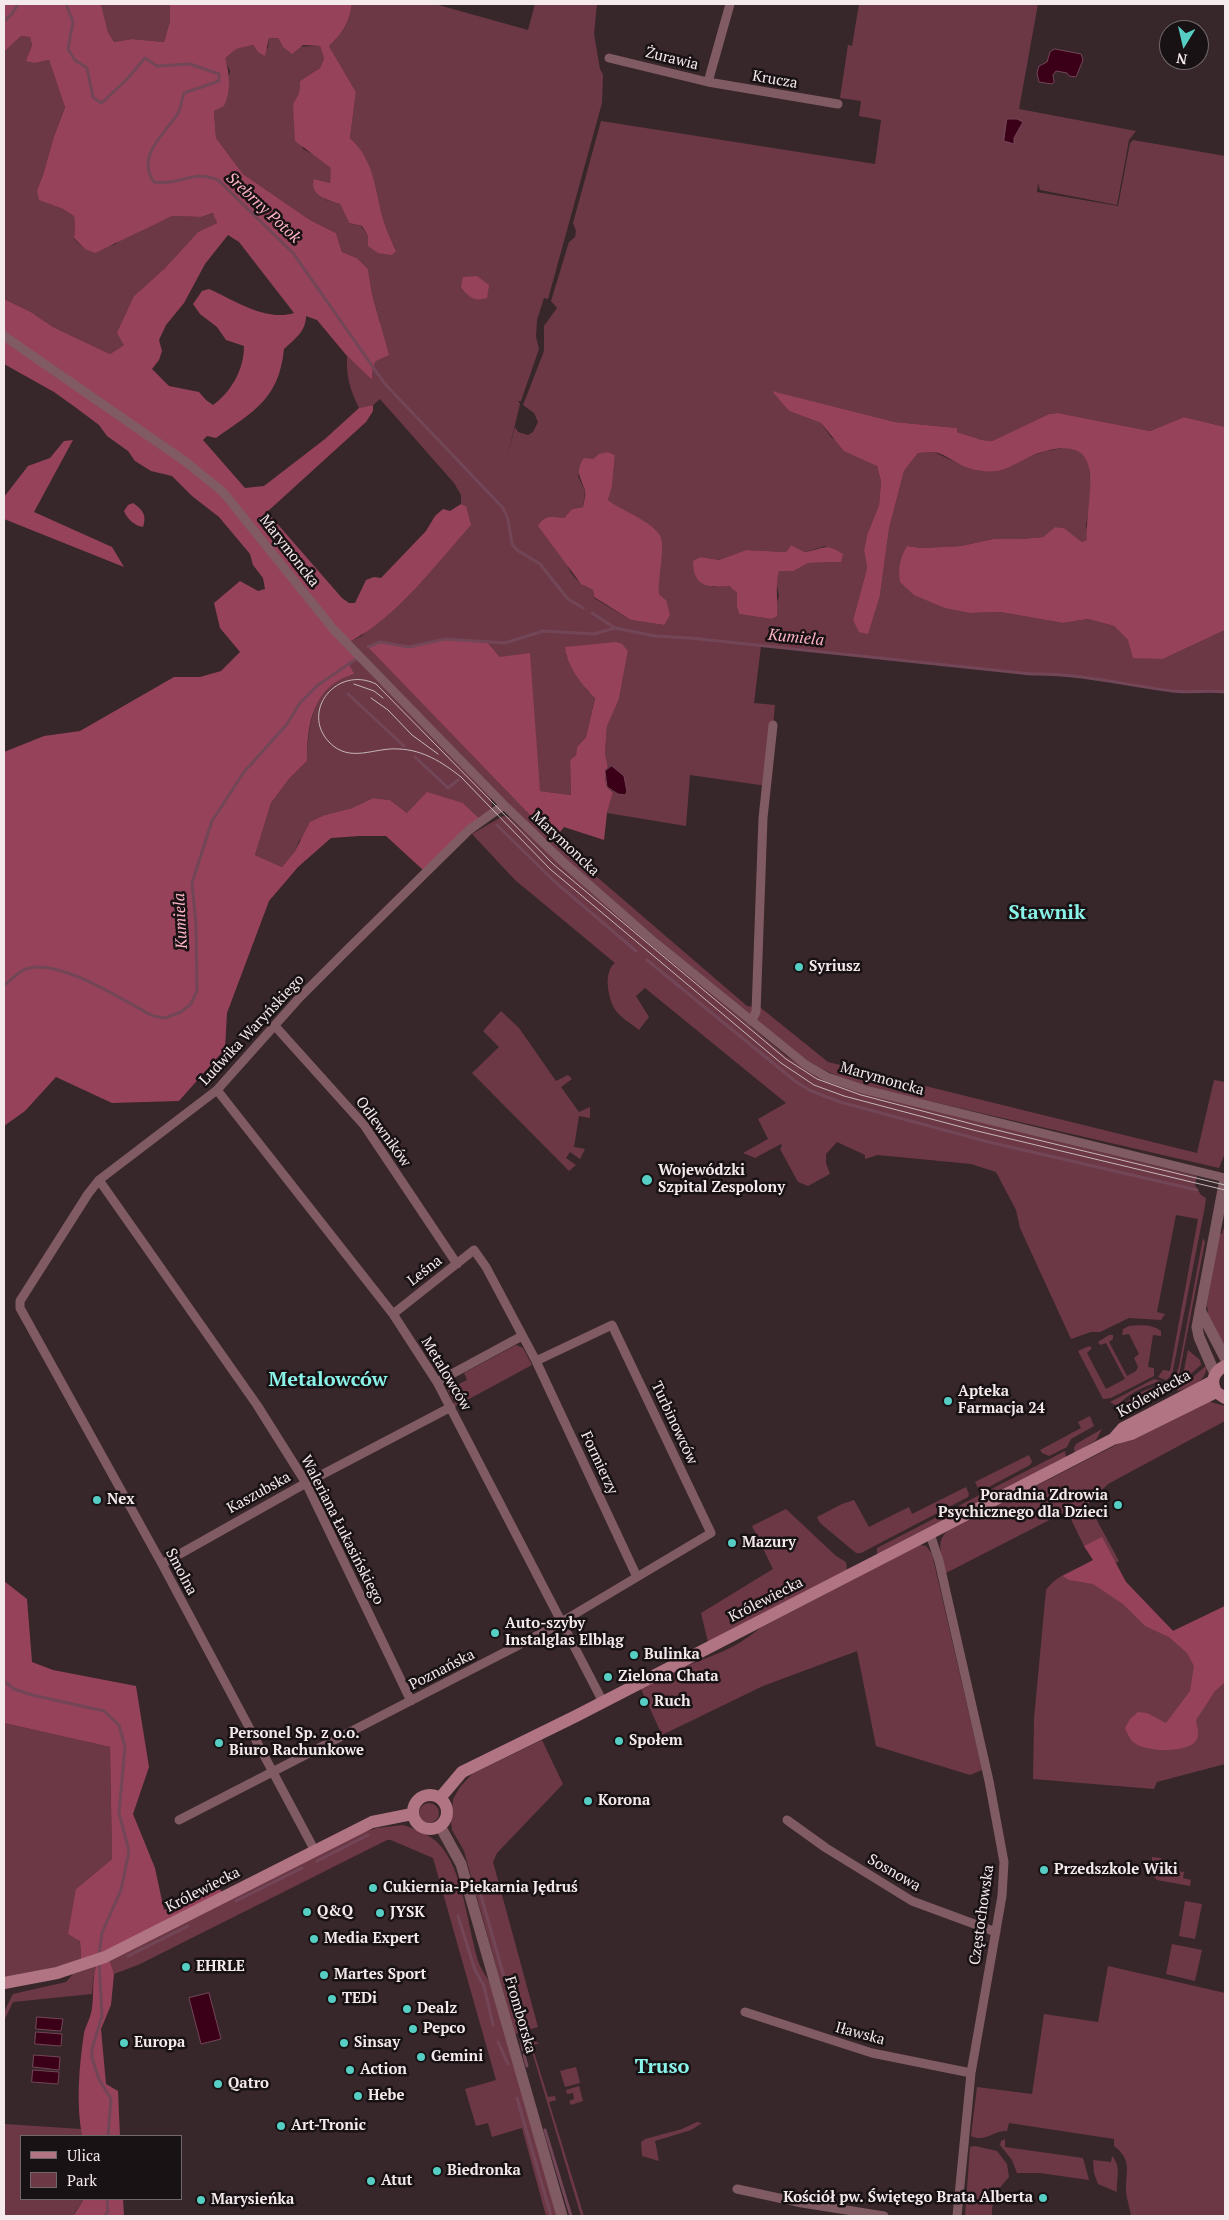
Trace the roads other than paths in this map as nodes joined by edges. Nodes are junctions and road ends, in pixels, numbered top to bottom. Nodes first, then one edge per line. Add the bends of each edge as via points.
1 (730, 4) edge
2 (608, 58) dead end
3 (708, 82) junction
4 (838, 104) dead end
5 (4, 336) edge
6 (773, 725) dead end
7 (504, 805) junction
8 (751, 1021) junction
9 (275, 1026) junction
10 (217, 1090) junction
11 (1225, 1178) edge
12 (100, 1180) junction
13 (457, 1264) junction
14 (20, 1308) joint
15 (1200, 1310) junction
16 (393, 1314) junction
17 (522, 1336) junction
18 (1225, 1358) edge
19 (536, 1361) junction
20 (1225, 1366) edge
21 (437, 1382) junction
22 (1217, 1386) edge
23 (451, 1407) junction
24 (306, 1482) junction
25 (711, 1533) joint
26 (930, 1534) junction
27 (162, 1564) junction
28 (636, 1577) junction
29 (562, 1623) junction
30 (411, 1701) junction
31 (603, 1702) junction
32 (273, 1772) junction
33 (440, 1798) junction
34 (412, 1814) junction
35 (179, 1820) dead end
36 (787, 1820) dead end
37 (440, 1826) junction
38 (315, 1851) junction
39 (996, 1932) junction
40 (4, 1983) edge
41 (745, 2012) dead end
42 (971, 2073) junction
43 (737, 2189) dead end
44 (562, 2216) edge
45 (884, 2216) edge
46 (957, 2216) edge

1 - 3 street, Żurawia
2 - 3 street, Żurawia
3 - 4 street, Krucza
5 - 7 street, Marymoncka via 186,462 223,492 334,630
6 - 8 street via 763,818 756,1012
7 - 8 street, Marymoncka via 588,885
7 - 9 street, Ludwika Waryńskiego via 469,830 300,997
8 - 11 street, Marymoncka via 806,1065 842,1083
9 - 10 street, Ludwika Waryńskiego
9 - 13 street, Odlewników via 364,1125
10 - 12 street, Ludwika Waryńskiego
10 - 16 street, Metalowców
11 - 15 street
12 - 14 street, Ludwika Waryńskiego via 20,1297
12 - 24 street, Waleriana Łukasińskiego via 257,1405
13 - 16 street, Leśna
13 - 17 street, Leśna via 474,1250 486,1266
14 - 27 street, Smolna
15 - 18 street
15 - 22 street via 1199,1338
16 - 21 street, Metalowców
17 - 19 street
17 - 21 street
19 - 25 street, Turbinowców via 612,1326
19 - 28 street, Formierzy
20 - 22 main road, Królewiecka via 1218,1370
21 - 23 street, Metalowców
22 - 26 main road, Królewiecka via 1123,1428 1113,1439
23 - 24 street, Kaszubska
23 - 29 street, Metalowców
24 - 27 street, Kaszubska
24 - 30 street, Waleriana Łukasińskiego
25 - 28 street, Poznańska
26 - 31 main road, Królewiecka
26 - 39 street, Częstochowska via 939,1561 1002,1842 1005,1872
27 - 32 street, Smolna
28 - 29 street, Poznańska
29 - 30 street, Poznańska
29 - 31 street, Metalowców
30 - 32 street, Poznańska
31 - 33 main road, Królewiecka via 462,1772
32 - 35 street, Poznańska
32 - 38 street, Smolna
33 - 34 main road via 421,1797
33 - 37 main road via 447,1812
34 - 37 main road via 423,1828 432,1830
34 - 38 main road, Królewiecka via 372,1822
36 - 39 street, Sosnowa via 912,1901
37 - 44 street, Fromborska via 461,1864
38 - 40 main road, Królewiecka via 99,1959
39 - 42 street, Częstochowska
41 - 42 street, Iławska via 872,2053
42 - 46 street, Częstochowska
43 - 45 street via 802,2204

